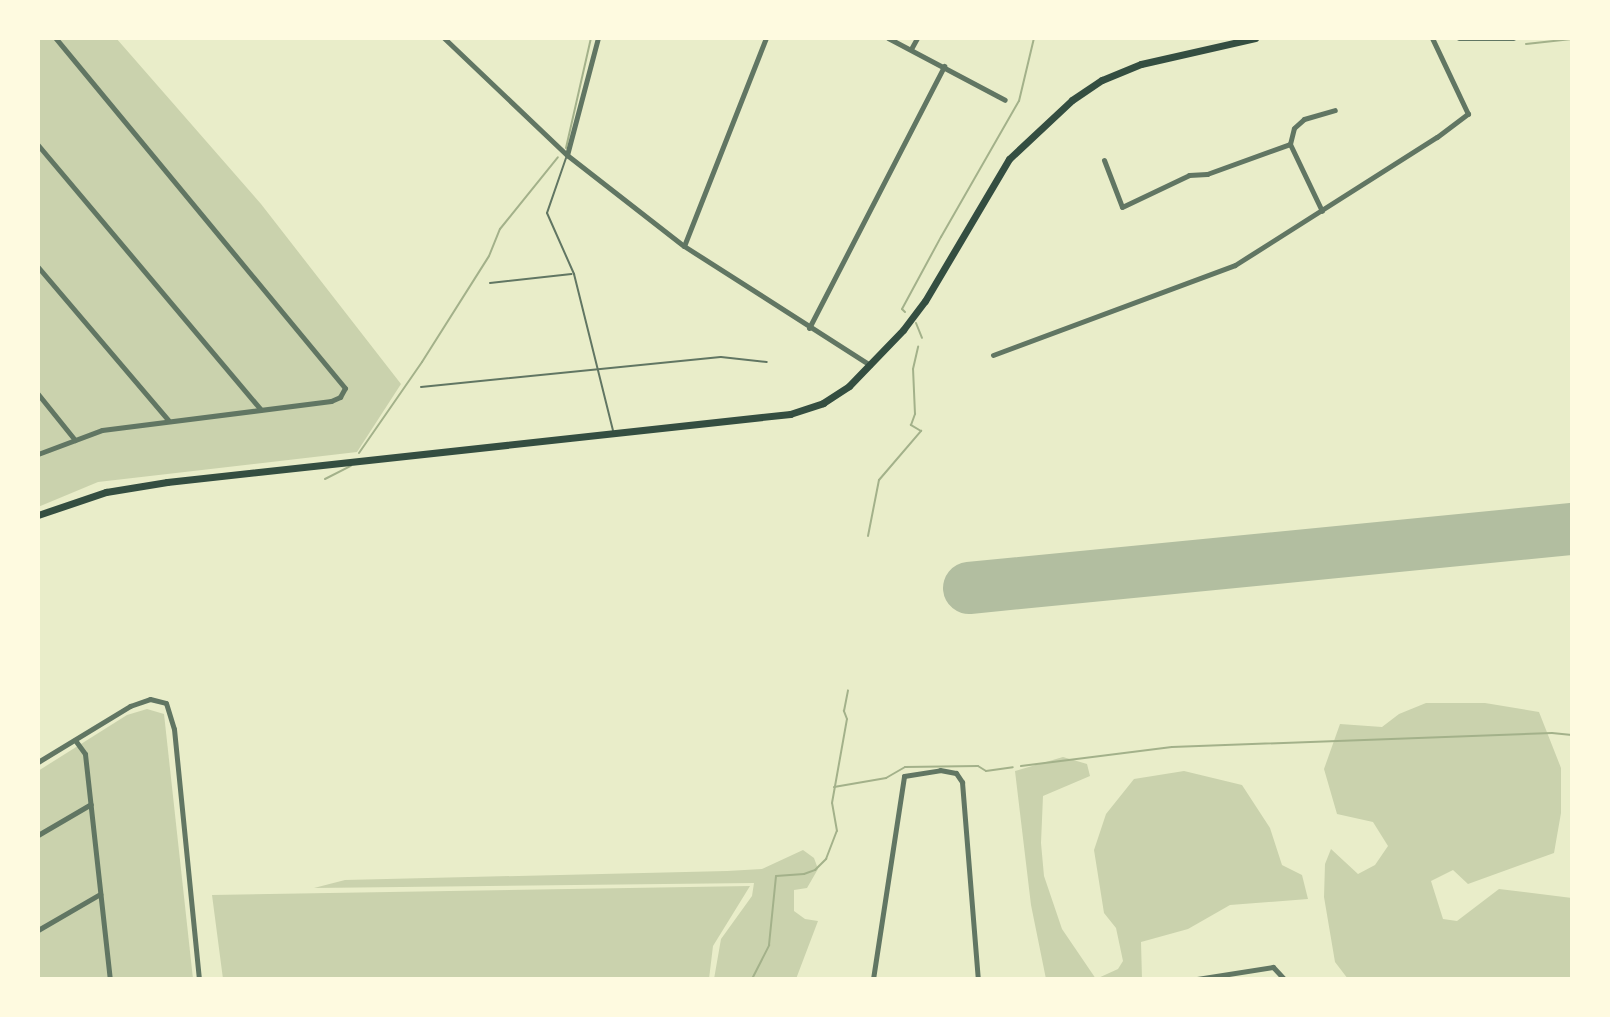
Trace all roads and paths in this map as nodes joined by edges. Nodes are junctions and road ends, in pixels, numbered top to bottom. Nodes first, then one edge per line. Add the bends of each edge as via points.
1 (55, 38) edge
2 (444, 38) edge
3 (598, 38) edge
4 (766, 38) edge
5 (888, 38) edge
6 (917, 38) edge
7 (1255, 38) edge
8 (1432, 38) edge
9 (1459, 38) edge
10 (1513, 38) edge
11 (1490, 39) edge
12 (911, 49) junction
13 (944, 66) junction
14 (1005, 100) dead end
15 (1335, 110) dead end
16 (1290, 144) junction
17 (38, 145) edge
18 (567, 155) junction
19 (1104, 160) dead end
20 (1322, 211) junction
21 (684, 246) junction
22 (38, 267) edge
23 (574, 274) junction
24 (490, 283) dead end
25 (809, 329) junction
26 (993, 355) dead end
27 (767, 362) dead end
28 (870, 366) junction
29 (598, 368) junction
30 (421, 387) dead end
31 (38, 394) edge
32 (261, 410) junction
33 (169, 421) junction
34 (615, 435) junction
35 (75, 440) junction
36 (38, 454) edge
37 (38, 515) edge
38 (75, 740) junction
39 (38, 762) edge
40 (91, 804) junction
41 (38, 835) edge
42 (100, 894) junction
43 (38, 930) edge
44 (110, 979) edge
45 (199, 979) edge
46 (873, 979) edge
47 (978, 979) edge
48 (1197, 979) edge
49 (1284, 979) edge

1 - 32 street via 345,388 336,400
2 - 18 street
3 - 18 street
4 - 21 street
5 - 12 street
6 - 12 street
7 - 28 main road via 1141,64 1072,100 1009,159 925,301
8 - 20 street via 1468,114
9 - 11 street
10 - 11 street
12 - 13 street
13 - 14 street
13 - 25 street
15 - 16 street via 1304,119 1294,128
16 - 19 street via 1207,174 1189,175 1122,207
16 - 20 street
17 - 32 street
18 - 21 street
18 - 23 lane via 547,213
20 - 26 street via 1218,272
21 - 25 street
22 - 33 street
23 - 24 lane
23 - 29 lane
25 - 28 street
27 - 29 lane via 721,357
28 - 34 main road via 823,403 790,414
29 - 30 lane
29 - 34 lane
31 - 35 street
32 - 33 street
33 - 35 street via 102,430
34 - 37 main road via 152,484 106,492
35 - 36 street
38 - 39 street
38 - 40 street via 85,754
38 - 45 street via 130,706 150,699 166,703 174,729
40 - 41 street
40 - 42 street
42 - 43 street
42 - 44 street
46 - 47 street via 904,776 940,770 956,773 962,782
48 - 49 street via 1273,967

